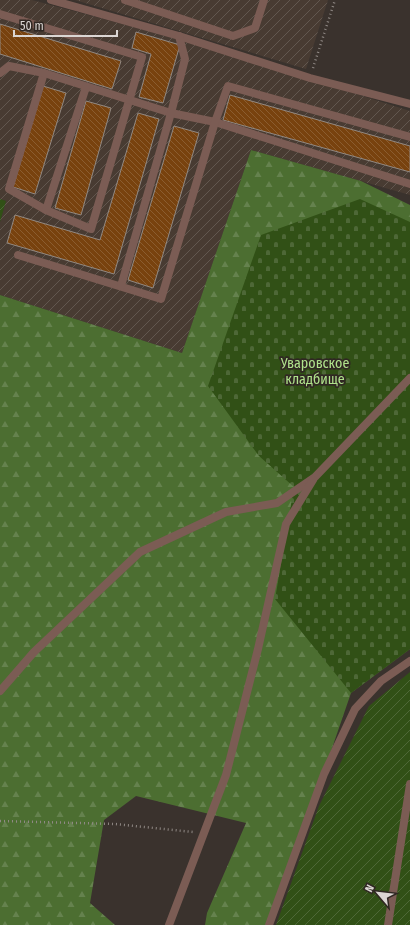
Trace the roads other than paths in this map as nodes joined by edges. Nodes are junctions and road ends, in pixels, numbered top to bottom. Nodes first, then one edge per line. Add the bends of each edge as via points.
1 (51, 0) edge
2 (125, 0) edge
3 (264, 0) edge
4 (137, 2) edge
5 (0, 14) edge
6 (179, 36) junction
7 (0, 62) edge
8 (9, 66) junction
9 (0, 73) edge
10 (44, 73) junction
11 (86, 87) junction
12 (130, 99) junction
13 (410, 104) edge
14 (171, 113) junction
15 (215, 122) junction
16 (410, 137) edge
17 (410, 184) edge
18 (46, 210) junction
19 (18, 255) dead end
20 (121, 286) junction
21 (410, 378) edge
22 (315, 478) junction
23 (410, 661) edge
24 (0, 691) edge
25 (410, 784) edge
26 (168, 925) edge
27 (269, 925) edge
28 (388, 925) edge

1 - 6 lane
2 - 4 lane
3 - 4 lane via 255,28 233,36
5 - 12 lane via 142,57
6 - 13 lane via 310,78
6 - 14 lane via 185,59
7 - 8 lane
8 - 9 lane
8 - 10 lane
10 - 11 lane
10 - 18 lane via 9,189
11 - 12 lane
11 - 18 lane
12 - 14 lane
12 - 18 lane via 92,229
14 - 15 lane
14 - 20 lane
15 - 16 lane via 228,86
15 - 17 lane
15 - 20 lane via 161,299
19 - 20 lane
21 - 22 lane
22 - 24 lane via 277,503 226,512 140,552 34,652
22 - 26 lane via 286,524 226,775
23 - 27 lane via 381,681 355,709 324,774
25 - 28 lane

